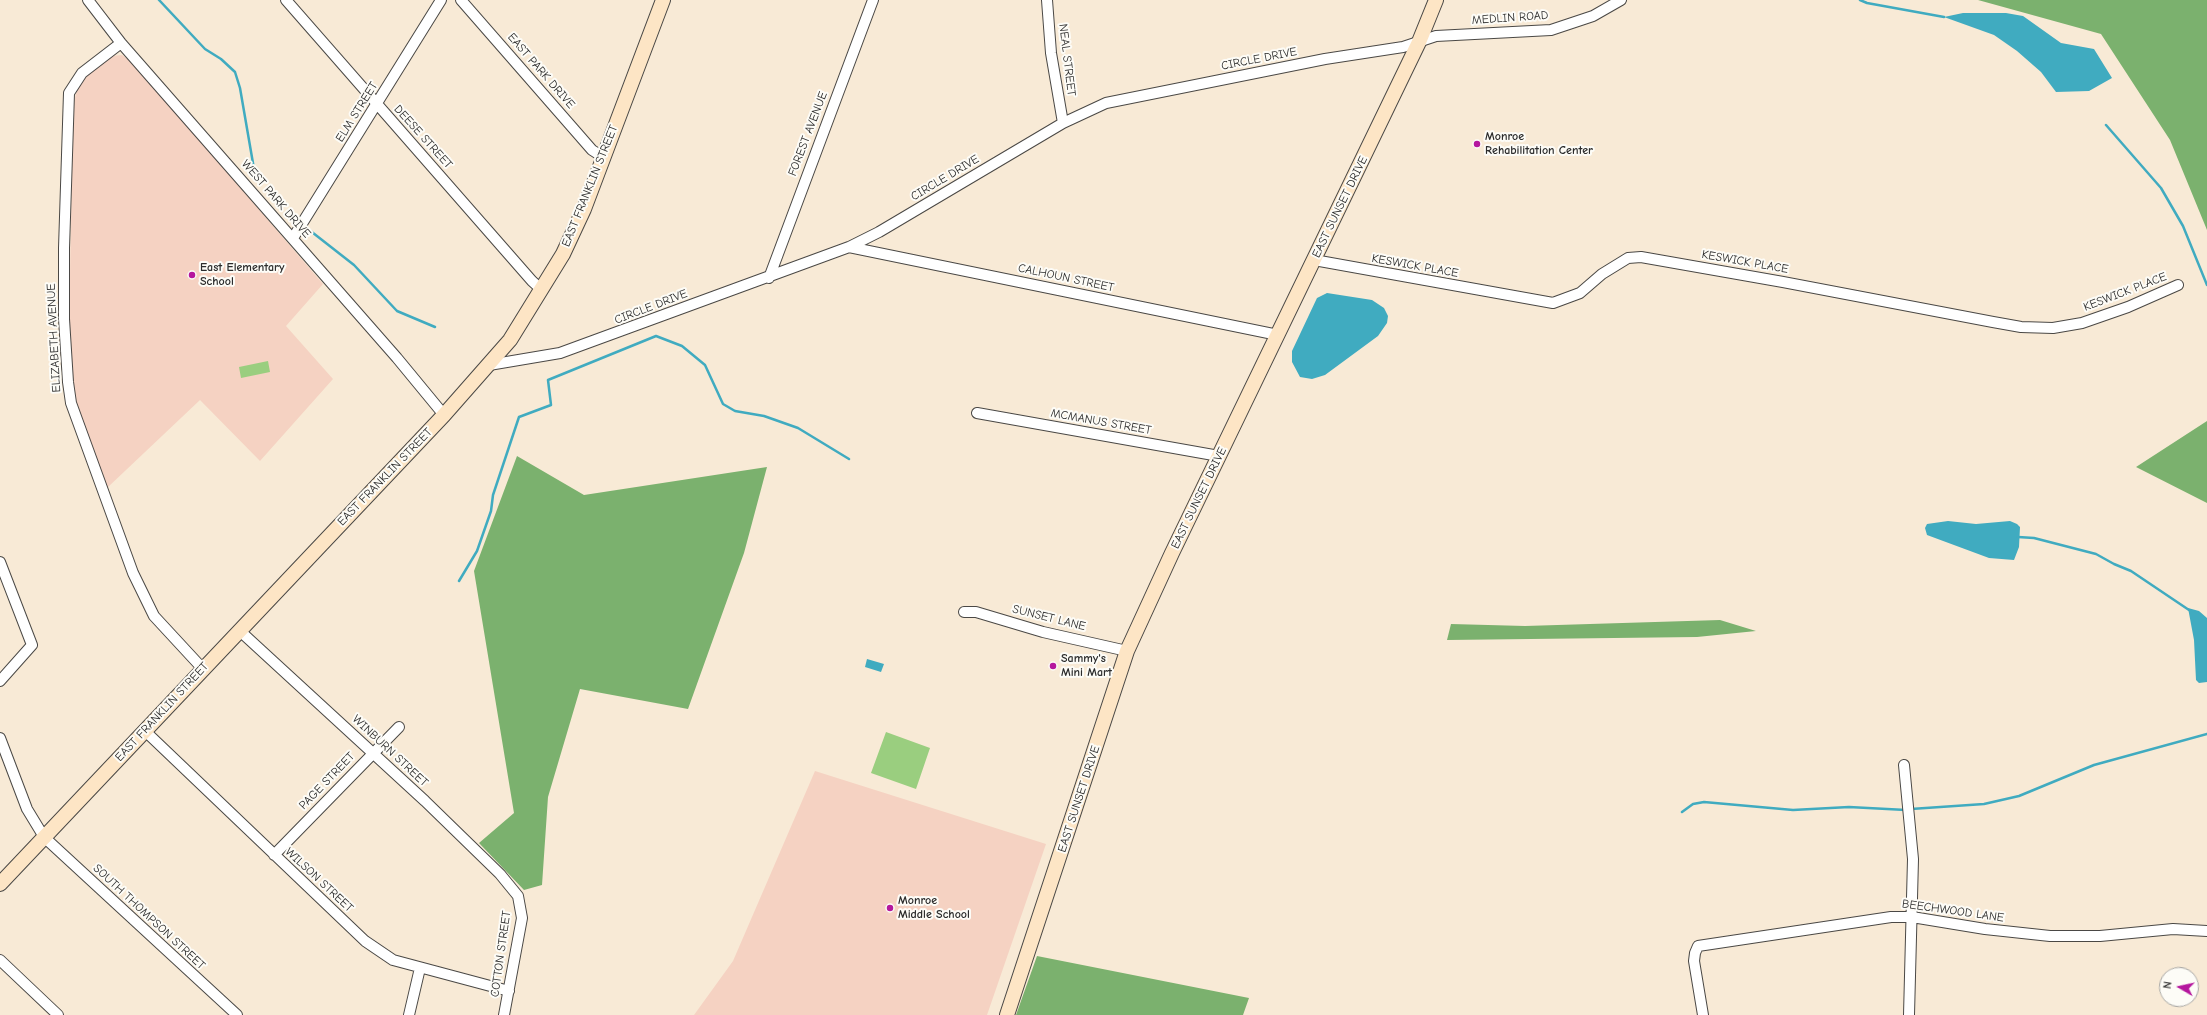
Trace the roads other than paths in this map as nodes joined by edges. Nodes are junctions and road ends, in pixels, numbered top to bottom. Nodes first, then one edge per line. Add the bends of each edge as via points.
1 (88, 0) edge
2 (286, 0) edge
3 (441, 0) edge
4 (461, 0) edge
5 (663, 0) edge
6 (873, 0) edge
7 (1047, 0) edge
8 (1436, 0) edge
9 (1621, 0) edge
10 (1419, 42) junction
11 (121, 43) junction
12 (377, 105) junction
13 (1063, 123) junction
14 (603, 156) junction
15 (293, 238) junction
16 (849, 247) junction
17 (1314, 260) junction
18 (769, 278) junction
19 (2178, 285) dead end
20 (542, 290) junction
21 (1278, 335) junction
22 (489, 365) junction
23 (977, 413) dead end
24 (444, 415) junction
25 (1219, 456) junction
26 (0, 562) edge
27 (964, 612) dead end
28 (240, 631) junction
29 (1127, 652) junction
30 (202, 669) junction
31 (0, 681) edge
32 (399, 727) dead end
33 (144, 730) junction
34 (0, 738) edge
35 (372, 753) junction
36 (1904, 765) dead end
37 (44, 837) junction
38 (274, 855) junction
39 (0, 884) edge
40 (518, 896) joint
41 (1912, 917) junction
42 (2207, 931) edge
43 (0, 960) edge
44 (420, 968) junction
45 (510, 992) junction
46 (58, 1015) edge
47 (237, 1015) edge
48 (408, 1015) edge
49 (504, 1015) edge
50 (1007, 1015) edge
51 (1703, 1015) edge
52 (1909, 1015) edge

1 - 11 street, WEST PARK DRIVE
2 - 12 street, DEESE STREET
3 - 12 street, ELM STREET
4 - 14 street, EAST PARK DRIVE via 592,150
5 - 14 main road, EAST FRANKLIN STREET
6 - 18 street, FOREST AVENUE
7 - 13 street, NEAL STREET via 1051,53
8 - 10 main road, EAST SUNSET DRIVE
9 - 10 street, MEDLIN ROAD via 1593,16 1551,30 1436,36
10 - 13 street, CIRCLE DRIVE via 1129,97 1106,103
10 - 17 main road, EAST SUNSET DRIVE
11 - 15 street, WEST PARK DRIVE
11 - 30 street, ELIZABETH AVENUE via 82,73 69,92 64,248 64,319 68,382 71,402 133,574 154,616
12 - 15 street, ELM STREET
12 - 20 street, DEESE STREET
13 - 16 street, CIRCLE DRIVE via 879,232
14 - 20 main road, EAST FRANKLIN STREET via 584,209 563,254
15 - 24 street, WEST PARK DRIVE
16 - 18 street, CIRCLE DRIVE
16 - 21 street, CALHOUN STREET
17 - 19 street, KESWICK PLACE via 1553,303 1580,293 1602,274 1628,258 1641,257 2021,327 2053,328 2082,323 2128,307
17 - 21 main road, EAST SUNSET DRIVE
18 - 22 street, CIRCLE DRIVE via 560,353
20 - 22 main road, EAST FRANKLIN STREET via 510,340
21 - 25 main road, EAST SUNSET DRIVE
22 - 24 main road, EAST FRANKLIN STREET
23 - 25 street, MCMANUS STREET
24 - 28 main road, EAST FRANKLIN STREET
25 - 29 main road, EAST SUNSET DRIVE
26 - 31 street via 32,645
27 - 29 street, SUNSET LANE via 976,612 1043,632
28 - 30 main road, EAST FRANKLIN STREET
28 - 35 street, WINBURN STREET
29 - 50 main road, EAST SUNSET DRIVE
30 - 33 main road, EAST FRANKLIN STREET
32 - 35 street, PAGE STREET
33 - 37 main road, EAST FRANKLIN STREET
33 - 38 street, WILSON STREET
34 - 37 street, SOUTH THOMPSON STREET via 27,809
35 - 38 street, PAGE STREET
35 - 40 street, WINBURN STREET via 495,869
36 - 41 street via 1913,859
37 - 39 main road, EAST FRANKLIN STREET
37 - 47 street, SOUTH THOMPSON STREET
38 - 44 street, WILSON STREET via 365,941 393,960
40 - 45 street, COTTON STREET via 522,918
41 - 42 street, BEECHWOOD LANE via 1985,930 2050,936 2100,936 2173,929
41 - 51 street, BEECHWOOD LANE via 1891,917 1698,946 1694,961
41 - 52 street
43 - 46 street
44 - 45 street, WILSON STREET
44 - 48 street
45 - 49 street, COTTON STREET

